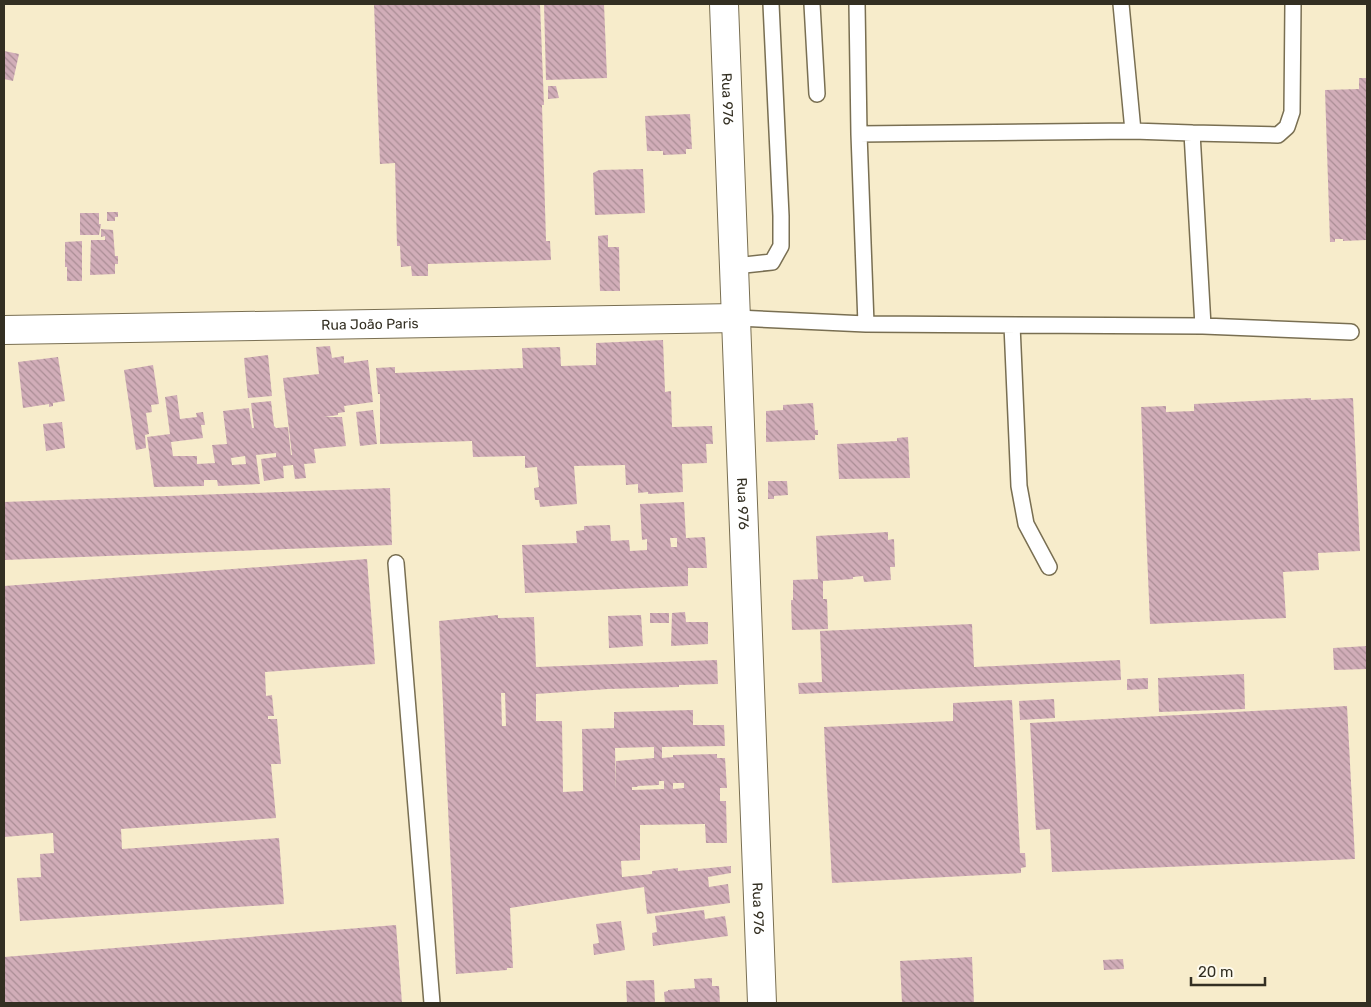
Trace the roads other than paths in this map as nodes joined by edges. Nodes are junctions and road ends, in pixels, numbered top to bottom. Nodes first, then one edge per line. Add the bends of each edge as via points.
1 (724, 4) edge
2 (771, 4) edge
3 (812, 4) edge
4 (857, 4) edge
5 (1121, 4) edge
6 (1293, 4) edge
7 (816, 94) dead end
8 (1133, 131) junction
9 (1192, 133) junction
10 (859, 134) junction
11 (735, 266) junction
12 (737, 318) junction
13 (866, 324) junction
14 (1012, 325) junction
15 (1202, 326) junction
16 (4, 330) edge
17 (1351, 332) dead end
18 (396, 563) dead end
19 (1049, 567) dead end
20 (432, 1003) edge
21 (762, 1003) edge

1 - 11 street, Rua 976
2 - 11 lane via 781,246 772,262
3 - 7 lane
4 - 10 lane
5 - 8 lane
6 - 9 lane via 1292,112 1287,127 1278,135
8 - 9 lane
8 - 10 lane
9 - 15 lane
10 - 13 lane
11 - 12 street, Rua 976
12 - 13 lane
12 - 16 street, Rua João Paris
12 - 21 street, Rua 976
13 - 14 lane
14 - 15 lane
14 - 19 lane via 1019,486 1026,524
15 - 17 lane
18 - 20 lane

